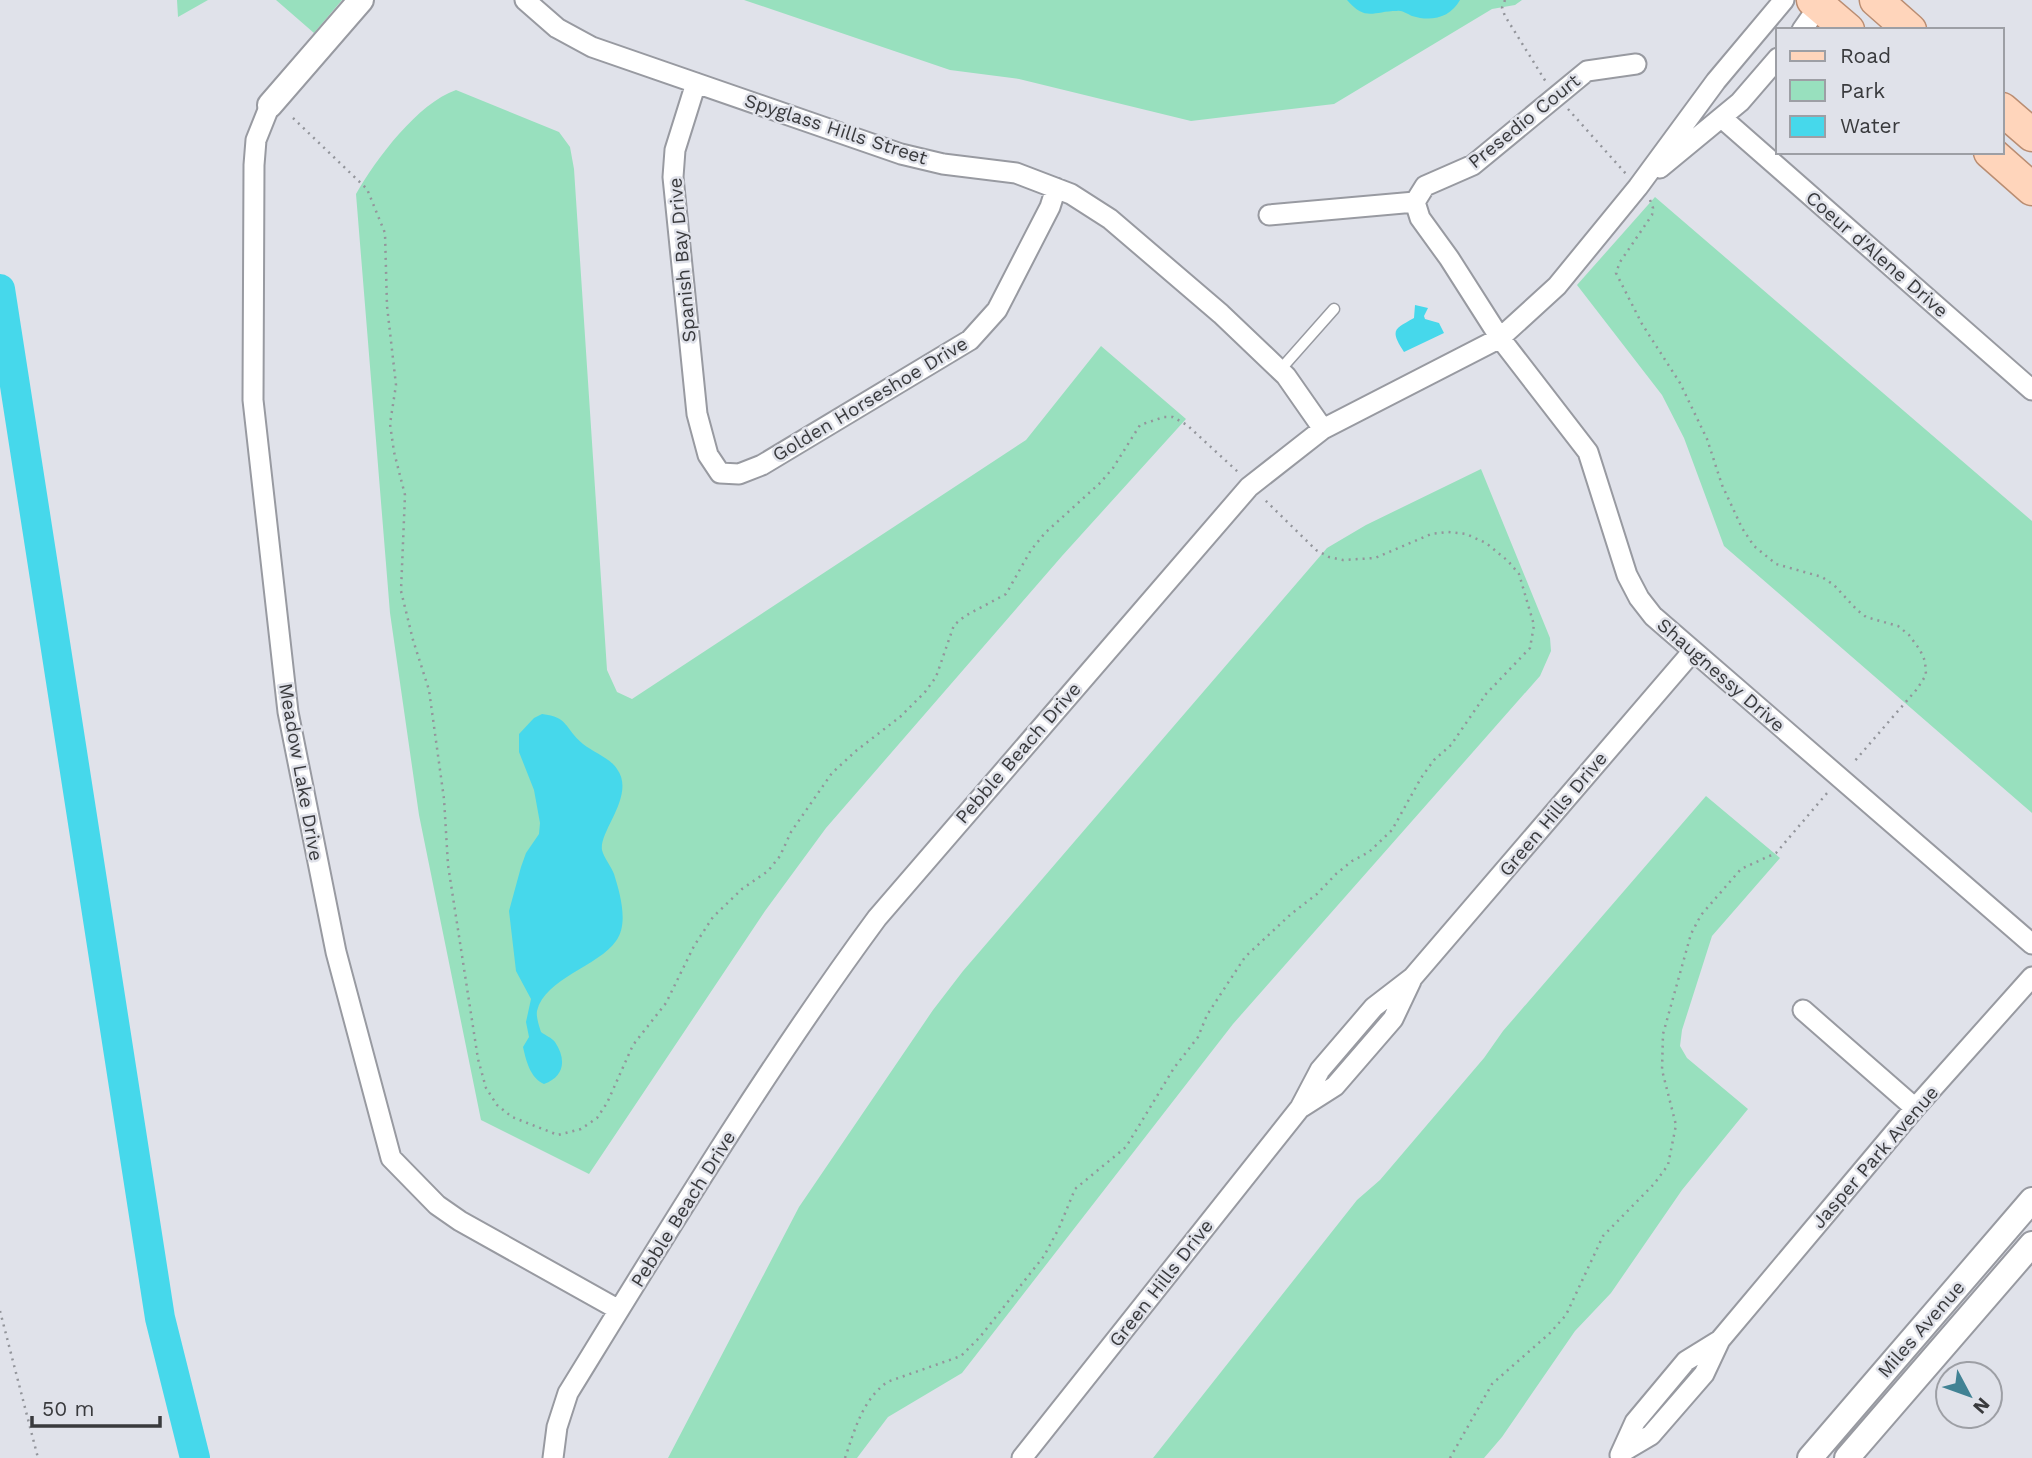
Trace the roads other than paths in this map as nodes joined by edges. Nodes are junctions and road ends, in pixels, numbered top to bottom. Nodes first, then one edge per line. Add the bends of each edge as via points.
1 (360, 0) edge
2 (525, 0) edge
3 (1784, 0) edge
4 (1875, 0) edge
5 (1815, 9) edge
6 (1845, 28) edge
7 (1908, 28) edge
8 (1776, 60) edge
9 (1636, 64) dead end
10 (696, 83) junction
11 (270, 105) joint
12 (2004, 111) edge
13 (1722, 118) junction
14 (2032, 135) edge
15 (1992, 154) edge
16 (1638, 187) junction
17 (1056, 188) junction
18 (2032, 189) edge
19 (1415, 202) junction
20 (1269, 215) dead end
21 (1334, 309) dead end
22 (1500, 338) junction
23 (1280, 370) junction
24 (2032, 390) edge
25 (1323, 429) junction
26 (704, 440) joint
27 (1693, 651) junction
28 (2032, 944) edge
29 (2032, 977) edge
30 (1803, 1010) dead end
31 (1915, 1108) junction
32 (2032, 1200) edge
33 (2032, 1244) edge
34 (619, 1310) junction
35 (1621, 1454) edge
36 (553, 1458) edge
37 (1022, 1458) edge
38 (1810, 1458) edge
39 (1847, 1458) edge

1 - 11 street
2 - 10 street, Spyglass Hills Street via 557,28 592,47
3 - 16 street via 1716,81
4 - 7 main road
5 - 6 main road
8 - 13 street
9 - 19 street, Presedio Court via 1587,71 1473,165 1425,186
10 - 17 street, Spyglass Hills Street via 901,154 1016,173
10 - 26 street, Spanish Bay Drive via 675,150 673,177 697,414
11 - 34 street, Meadow Lake Drive via 256,140 253,400 270,560 291,726 335,952 380,1123 391,1158 437,1205
12 - 14 main road
13 - 16 street
13 - 24 street, Coeur d'Alene Drive
15 - 18 main road
16 - 22 street, Pebble Beach Drive via 1557,286
17 - 23 street, Spyglass Hills Street via 1110,219
17 - 26 street, Golden Horseshoe Drive via 998,310 970,340 762,465 739,474 720,473
19 - 20 street
19 - 22 street via 1420,218
21 - 23 lane
22 - 25 street, Pebble Beach Drive
22 - 27 street, Shaugnessy Drive via 1588,452 1627,575 1639,598
23 - 25 street, Spyglass Hills Street
25 - 34 street, Pebble Beach Drive via 1252,485 877,918 698,1182
27 - 28 street, Shaugnessy Drive
27 - 37 street, Green Hills Drive via 1413,977 1374,1007 1320,1070 1300,1108
29 - 31 street, Jasper Park Avenue
30 - 31 street
31 - 35 street, Jasper Park Avenue via 1720,1339 1686,1361 1635,1422
32 - 38 street, Miles Avenue
33 - 39 street, Miles Avenue
34 - 36 street, Pebble Beach Drive via 568,1393

